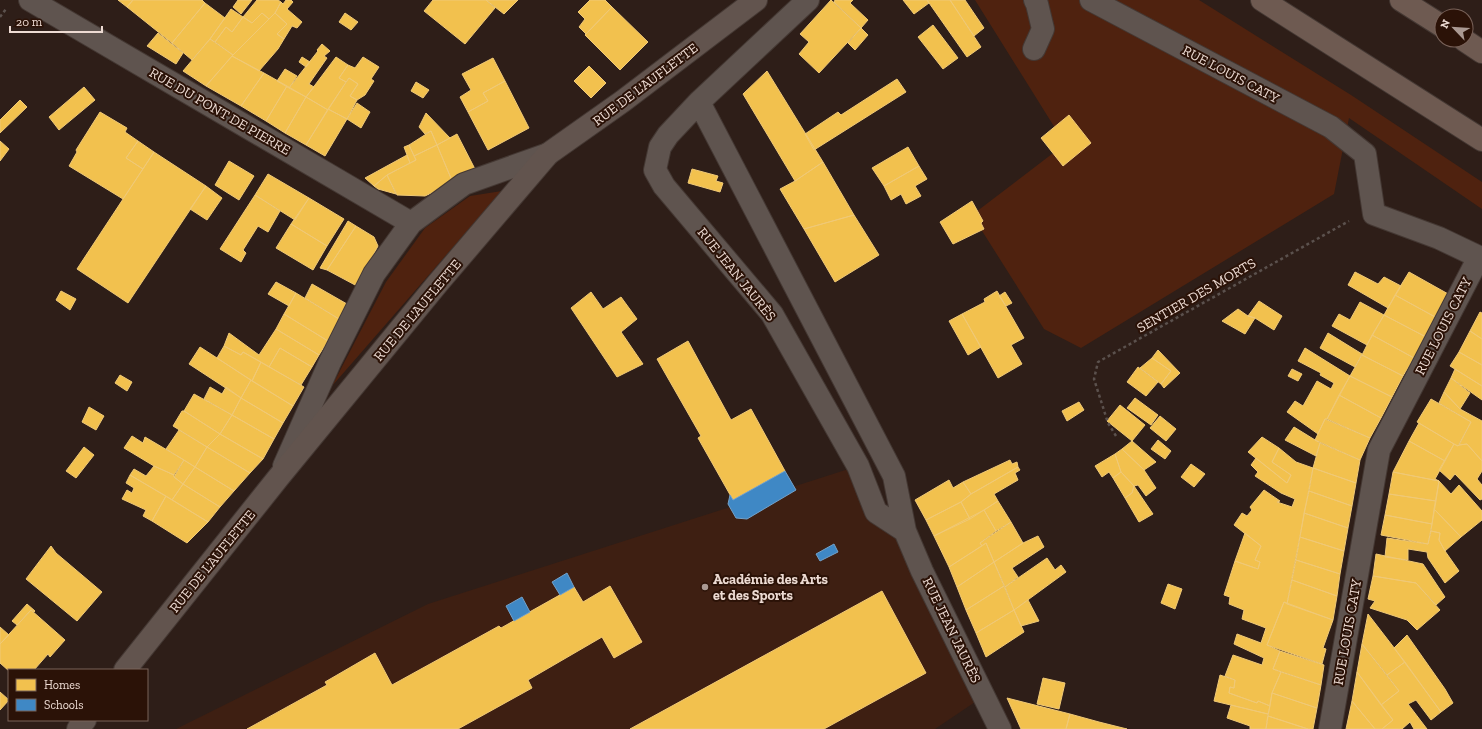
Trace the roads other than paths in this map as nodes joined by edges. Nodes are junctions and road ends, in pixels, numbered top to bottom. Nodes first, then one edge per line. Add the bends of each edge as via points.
1 (30, 0) edge
2 (756, 0) edge
3 (808, 0) edge
4 (1035, 0) edge
5 (1091, 0) edge
6 (1262, 0) edge
7 (1401, 0) edge
8 (1434, 21) edge
9 (1034, 49) dead end
10 (700, 102) junction
11 (1482, 140) edge
12 (548, 154) junction
13 (411, 223) junction
14 (278, 478) junction
15 (905, 531) junction
16 (126, 669) edge
17 (84, 721) edge
18 (78, 729) edge
19 (1000, 729) edge
20 (1330, 729) edge

1 - 13 street, RUE DU PONT DE PIERRE
2 - 12 street, RUE DE L'AUFLETTE via 623,101
3 - 10 street, RUE JEAN JAURÈS
4 - 9 street via 1043,29
5 - 20 street, RUE LOUIS CATY via 1331,127 1364,154 1374,214 1439,238 1479,257 1379,450
6 - 11 highway
7 - 8 highway
10 - 15 street, RUE JEAN JAURÈS via 894,476
10 - 15 street, RUE JEAN JAURÈS via 660,147 655,170 664,186 772,314 858,466 876,512
12 - 13 street via 464,184
12 - 14 street, RUE DE L'AUFLETTE
13 - 14 street via 374,274 330,362
14 - 16 street, RUE DE L'AUFLETTE
15 - 19 street, RUE JEAN JAURÈS
17 - 18 street

